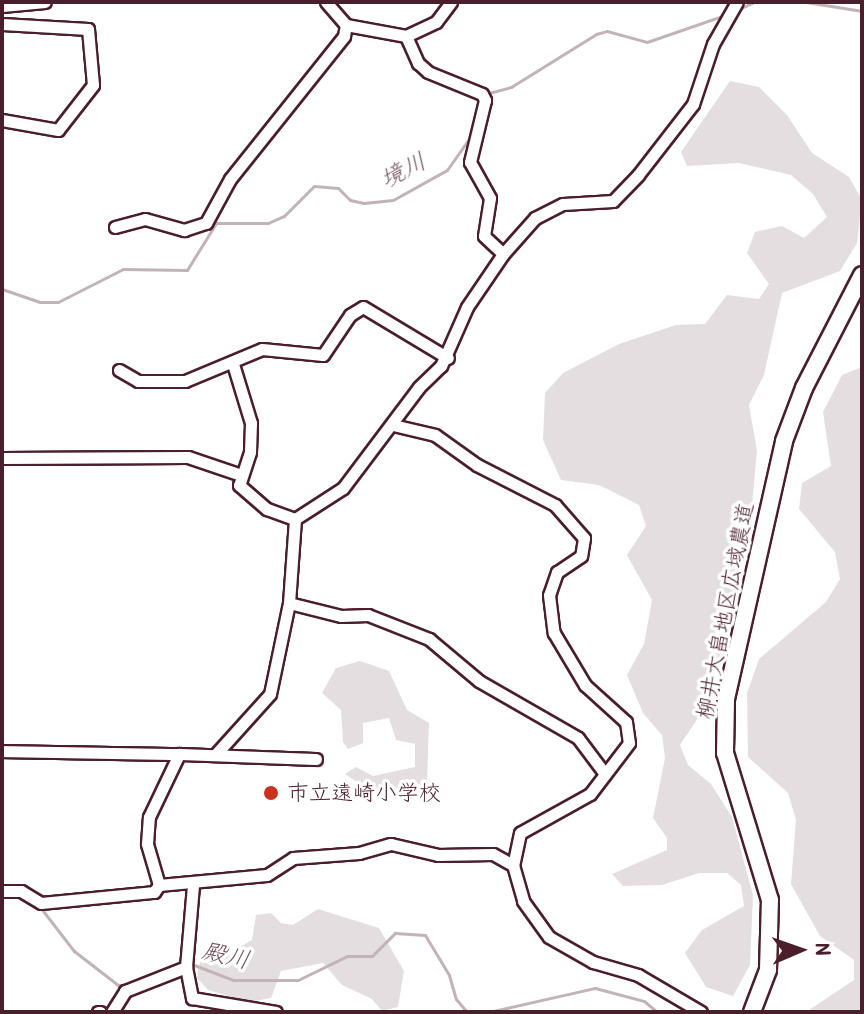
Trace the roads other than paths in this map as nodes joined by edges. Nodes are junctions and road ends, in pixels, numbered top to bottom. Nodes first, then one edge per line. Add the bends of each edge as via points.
1 (45, 2) edge
2 (326, 2) edge
3 (451, 2) edge
4 (737, 2) edge
5 (2, 6) edge
6 (2, 24) edge
7 (346, 25) junction
8 (406, 36) junction
9 (2, 120) edge
10 (115, 227) dead end
11 (503, 254) junction
12 (862, 275) edge
13 (448, 358) junction
14 (233, 364) junction
15 (119, 370) dead end
16 (393, 425) junction
17 (2, 458) edge
18 (238, 474) junction
19 (295, 519) junction
20 (289, 603) junction
21 (2, 751) edge
22 (179, 754) junction
23 (215, 755) junction
24 (316, 759) dead end
25 (605, 774) junction
26 (513, 865) junction
27 (159, 885) junction
28 (193, 885) junction
29 (2, 891) edge
30 (186, 967) junction
31 (112, 1012) edge
32 (276, 1012) edge
33 (701, 1012) edge
34 (752, 1012) edge

1 - 5 street
2 - 7 street
3 - 8 street via 436,22
4 - 11 street via 713,44 706,75 686,118 630,185 606,204 549,207
6 - 9 street via 88,29 93,85 58,130
7 - 8 street
7 - 10 street via 344,36 230,179 206,223 184,230 145,219
8 - 11 street via 428,72 482,94 485,100 470,162 490,198 484,236
11 - 13 street via 467,307
12 - 34 street, 柳井大畠地区広域農道 via 804,388 784,441 726,699 725,753 770,900 768,970
13 - 14 street via 363,307 350,315 323,355 262,349
13 - 16 street
14 - 15 street via 199,378 164,382 138,381
14 - 18 street via 251,423 250,452
16 - 19 street via 343,488
16 - 25 street via 435,435 477,465 564,510 584,538 581,556 557,572 549,604 559,647 585,685 618,711 631,733
17 - 18 street via 188,457
18 - 19 street via 245,492 267,509
19 - 20 street
20 - 23 street via 270,694
20 - 25 street via 341,616 368,615 429,639 479,681 578,738
21 - 22 street
22 - 23 street
22 - 27 street via 149,817 147,844
23 - 24 street
25 - 26 street via 590,794 528,825 516,841
26 - 28 street via 493,854 438,855 391,844 359,853 293,858 267,875
26 - 33 street via 527,909 549,937 593,962 638,975
27 - 28 street
27 - 29 street via 154,892 41,903 21,891
28 - 30 street via 193,935
30 - 31 street via 125,991
30 - 32 street via 192,998

